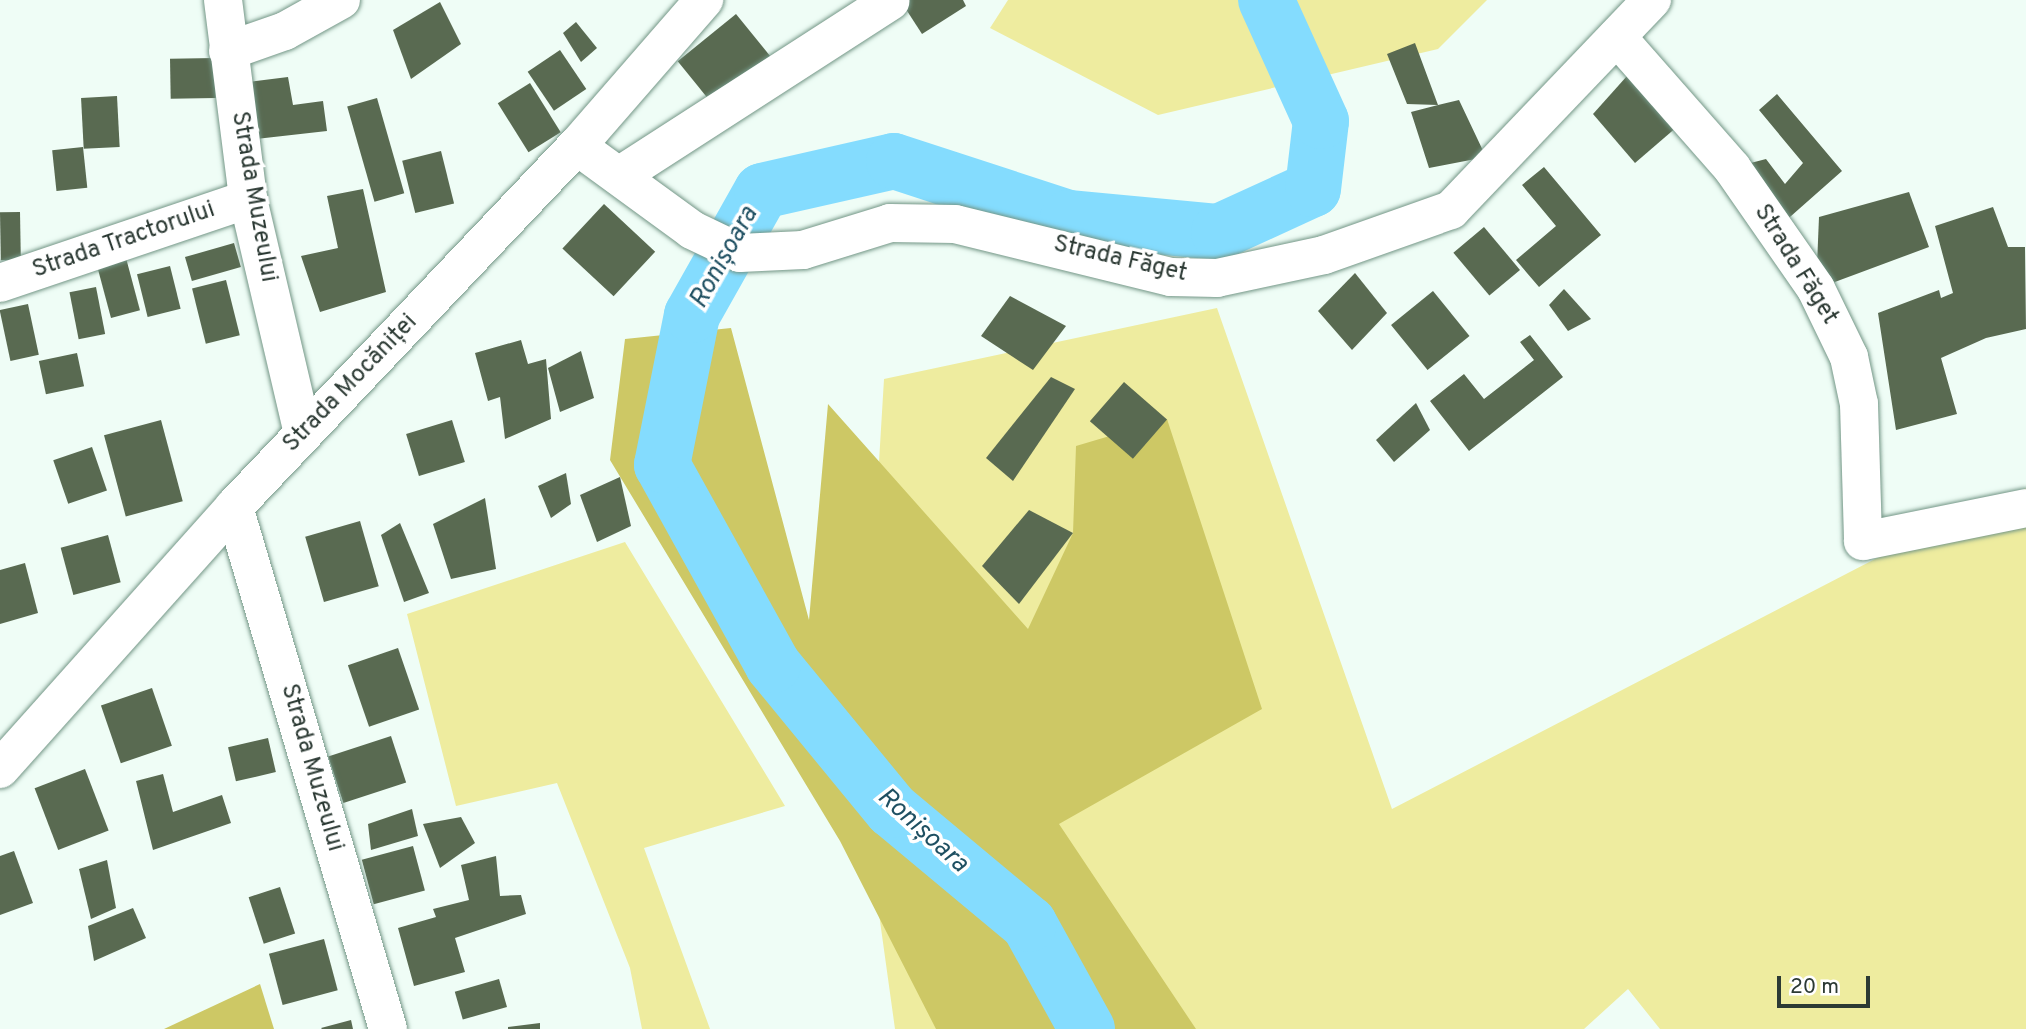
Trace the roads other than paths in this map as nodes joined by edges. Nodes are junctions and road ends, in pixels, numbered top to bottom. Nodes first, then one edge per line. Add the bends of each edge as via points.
1 (223, 0) edge
2 (341, 0) edge
3 (704, 0) edge
4 (1652, 0) edge
5 (891, 1) edge
6 (1617, 37) junction
7 (228, 51) junction
8 (578, 146) junction
9 (619, 176) junction
10 (248, 199) junction
11 (0, 283) edge
12 (303, 434) junction
13 (234, 507) junction
14 (2026, 508) edge
15 (0, 769) edge
16 (388, 1029) edge

1 - 7 street, Strada Muzeului
2 - 7 street via 285,32
3 - 8 street, Strada Mocăniței
4 - 6 street, Strada Făget
5 - 9 street
6 - 9 street, Strada Făget via 1451,210 1324,255 1217,278 1171,277 988,228 890,223 803,250 740,253 691,230
6 - 14 street, Strada Făget via 1732,167 1816,289 1849,357 1859,404 1863,541
7 - 10 street, Strada Muzeului
8 - 9 street, Strada Făget
8 - 12 street, Strada Mocăniței
10 - 11 street, Strada Tractorului
10 - 12 street, Strada Muzeului
12 - 13 street, Strada Mocăniței
13 - 15 street, Strada Mocăniței
13 - 16 street, Strada Muzeului

